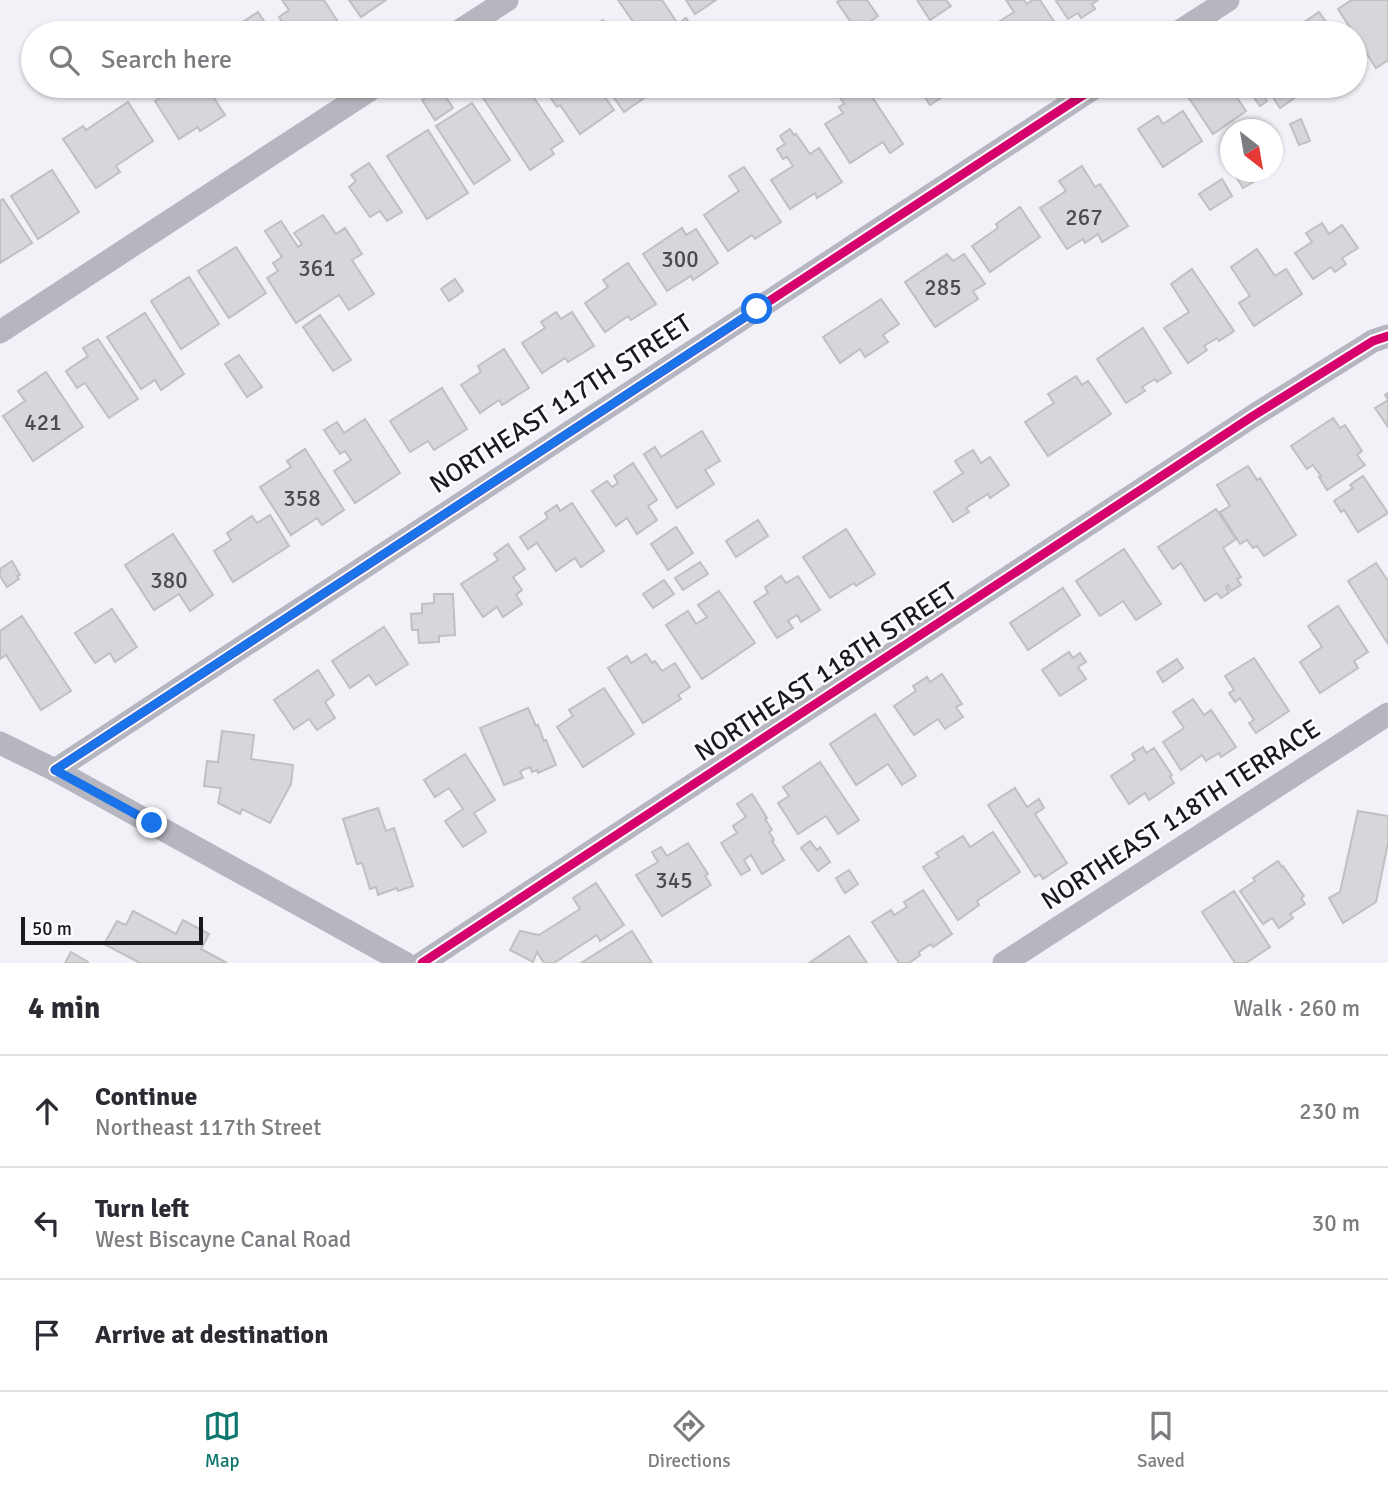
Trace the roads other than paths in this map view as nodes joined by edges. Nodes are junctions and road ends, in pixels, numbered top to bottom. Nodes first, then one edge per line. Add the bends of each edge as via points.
1 (507, 0) edge
2 (1228, 0) edge
3 (475, 21) edge
4 (1196, 21) edge
5 (358, 98) edge
6 (1079, 98) edge
7 (0, 332) edge
8 (1388, 336) edge
9 (1388, 714) edge
10 (0, 743) edge
11 (55, 770) junction
12 (405, 963) edge
13 (422, 963) edge
14 (1004, 963) edge

1 - 3 street
2 - 4 street
5 - 7 street
6 - 11 street, NORTHEAST 117TH STREET
8 - 13 street, NORTHEAST 118TH STREET via 1253,416
9 - 14 street, NORTHEAST 118TH TERRACE
10 - 11 street
11 - 12 street

